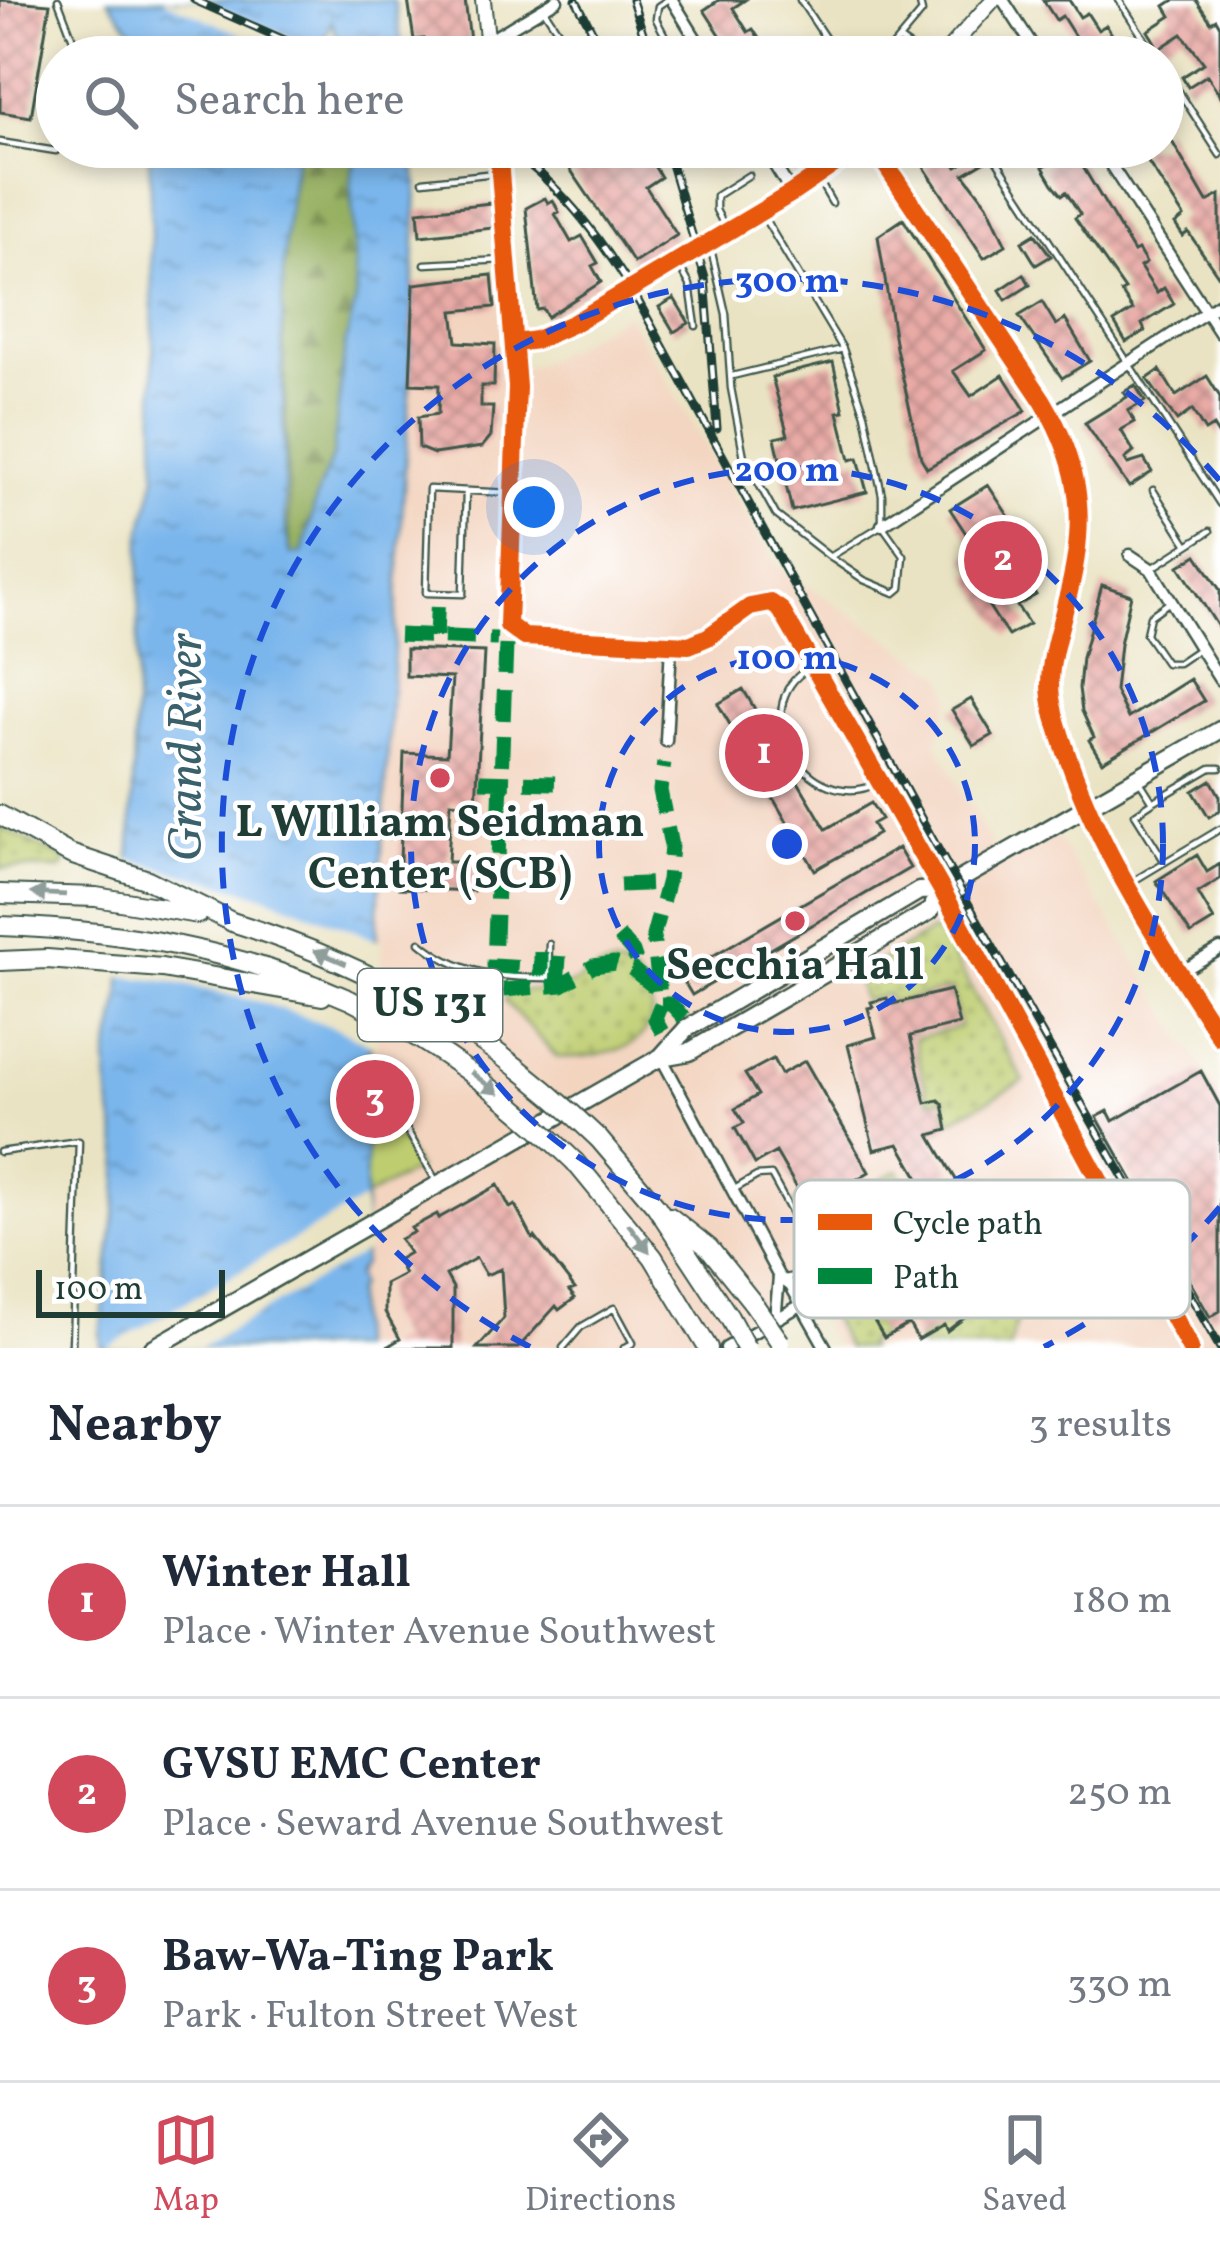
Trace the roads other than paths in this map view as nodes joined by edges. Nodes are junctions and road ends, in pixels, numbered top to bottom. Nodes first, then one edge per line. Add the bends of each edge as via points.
1 (58, 0) edge
2 (483, 0) edge
3 (556, 0) edge
4 (669, 0) edge
5 (800, 0) edge
6 (919, 0) edge
7 (992, 0) edge
8 (1003, 0) edge
9 (1119, 0) edge
10 (543, 8) junction
11 (71, 36) edge
12 (487, 36) edge
13 (506, 36) edge
14 (561, 36) edge
15 (665, 36) edge
16 (693, 36) edge
17 (824, 36) edge
18 (904, 36) edge
19 (960, 36) edge
20 (1026, 36) edge
21 (1142, 36) edge
22 (1184, 99) edge
23 (0, 142) edge
24 (36, 148) edge
25 (1220, 155) edge
26 (501, 168) edge
27 (776, 168) edge
28 (830, 168) edge
29 (888, 168) edge
30 (1002, 168) edge
31 (1113, 168) edge
32 (501, 173) junction
33 (749, 175) dead end
34 (817, 177) junction
35 (423, 181) dead end
36 (792, 193) junction
37 (832, 203) dead end
38 (761, 211) junction
39 (727, 231) junction
40 (709, 241) junction
41 (509, 260) junction
42 (676, 260) junction
43 (425, 264) dead end
44 (1220, 303) edge
45 (1206, 312) junction
46 (696, 326) dead end
47 (1220, 333) edge
48 (516, 343) junction
49 (843, 350) junction
50 (1128, 364) junction
51 (730, 377) junction
52 (1052, 415) junction
53 (1153, 490) dead end
54 (466, 492) junction
55 (511, 493) junction
56 (1220, 504) edge
57 (882, 525) junction
58 (1210, 531) dead end
59 (1188, 545) junction
60 (1130, 555) dead end
61 (830, 557) junction
62 (1150, 569) junction
63 (1171, 601) junction
64 (671, 645) junction
65 (1200, 648) junction
66 (814, 666) junction
67 (1220, 680) edge
68 (1220, 730) edge
69 (666, 741) dead end
70 (1220, 768) edge
71 (1137, 777) junction
72 (880, 782) junction
73 (1153, 802) junction
74 (1087, 806) junction
75 (0, 815) edge
76 (1220, 829) edge
77 (1165, 862) junction
78 (1125, 886) junction
79 (942, 890) junction
80 (0, 894) edge
81 (232, 922) junction
82 (0, 926) edge
83 (420, 942) dead end
84 (549, 944) dead end
85 (1220, 949) edge
86 (0, 961) edge
87 (1179, 973) junction
88 (350, 1000) junction
89 (1220, 1037) edge
90 (661, 1057) junction
91 (400, 1118) dead end
92 (0, 1152) edge
93 (1099, 1180) edge
94 (438, 1184) junction
95 (733, 1190) junction
96 (656, 1206) junction
97 (794, 1216) edge
98 (779, 1277) junction
99 (794, 1278) edge
100 (794, 1292) edge
101 (794, 1309) edge
102 (809, 1318) edge
103 (1174, 1318) edge
104 (767, 1324) junction
105 (697, 1338) edge
106 (782, 1345) edge
107 (69, 1348) edge
108 (153, 1348) edge
109 (563, 1348) edge
110 (624, 1348) edge
111 (726, 1348) edge
112 (746, 1348) edge
113 (826, 1348) edge
114 (1190, 1348) edge

1 - 11 lane
2 - 12 street
3 - 10 street
4 - 15 lane via 656,19
4 - 16 street
5 - 17 lane
6 - 18 lane via 922,12
7 - 19 street
8 - 20 street
9 - 21 lane
10 - 13 street
10 - 14 lane
22 - 25 lane
23 - 24 lane
26 - 32 street
27 - 36 street
28 - 34 street
29 - 52 street
30 - 50 lane
31 - 45 street
32 - 35 lane
32 - 41 street
33 - 39 lane via 716,196
34 - 36 street
34 - 37 lane
36 - 38 street
38 - 39 street
38 - 49 lane
39 - 40 street
40 - 42 street
40 - 51 lane
41 - 43 lane
41 - 48 street
42 - 46 lane via 690,285
42 - 48 street via 554,334
44 - 45 street
45 - 47 street
45 - 50 street
48 - 55 street
49 - 51 lane
49 - 57 lane via 865,414
50 - 52 street
50 - 56 lane
51 - 61 lane via 754,481 776,515
52 - 57 street
52 - 74 street via 1082,509 1050,684
53 - 59 lane
54 - 54 lane via 429,489 426,593 463,594
54 - 55 lane
55 - 64 street via 512,632
57 - 61 lane
57 - 61 lane via 904,556 895,593
58 - 59 lane
59 - 62 lane
60 - 62 street
62 - 63 street
63 - 65 street
63 - 65 lane via 1147,625 1154,647 1171,664
64 - 66 street via 701,641 771,603
64 - 69 street
65 - 67 street
66 - 72 street
66 - 72 lane via 784,700 789,749 807,774 833,788
68 - 71 main road
70 - 73 lane
71 - 73 lane
71 - 74 main road
72 - 79 street
73 - 77 lane via 1135,814
74 - 78 street
74 - 79 main road
75 - 81 highway via 39,840
76 - 77 lane
77 - 78 lane
78 - 87 street
79 - 90 main road via 919,891 704,1018
79 - 93 street
81 -> 80 highway, US 131 via 96,897
96 -> 81 highway, US 131, bridge via 599,1139 435,1008 322,953
82 - 88 highway, US 131 via 156,938
83 - 84 lane via 449,963 517,978 548,978
85 - 87 street
86 - 88 highway via 162,968
87 - 89 street
88 -> 105 highway, US 131, bridge via 476,1076 575,1162 632,1227
90 - 94 main road
90 - 95 street
91 - 94 lane
92 - 107 lane via 79,1141
94 - 108 main road
95 - 97 lane via 771,1175
95 - 98 street
96 - 106 highway, bridge via 709,1249
96 - 112 highway, US 131, bridge
98 - 99 lane
98 - 100 street
98 - 104 street
101 - 104 street
102 - 113 street
103 - 114 street
104 - 111 street
109 - 110 lane via 614,1308 633,1342

